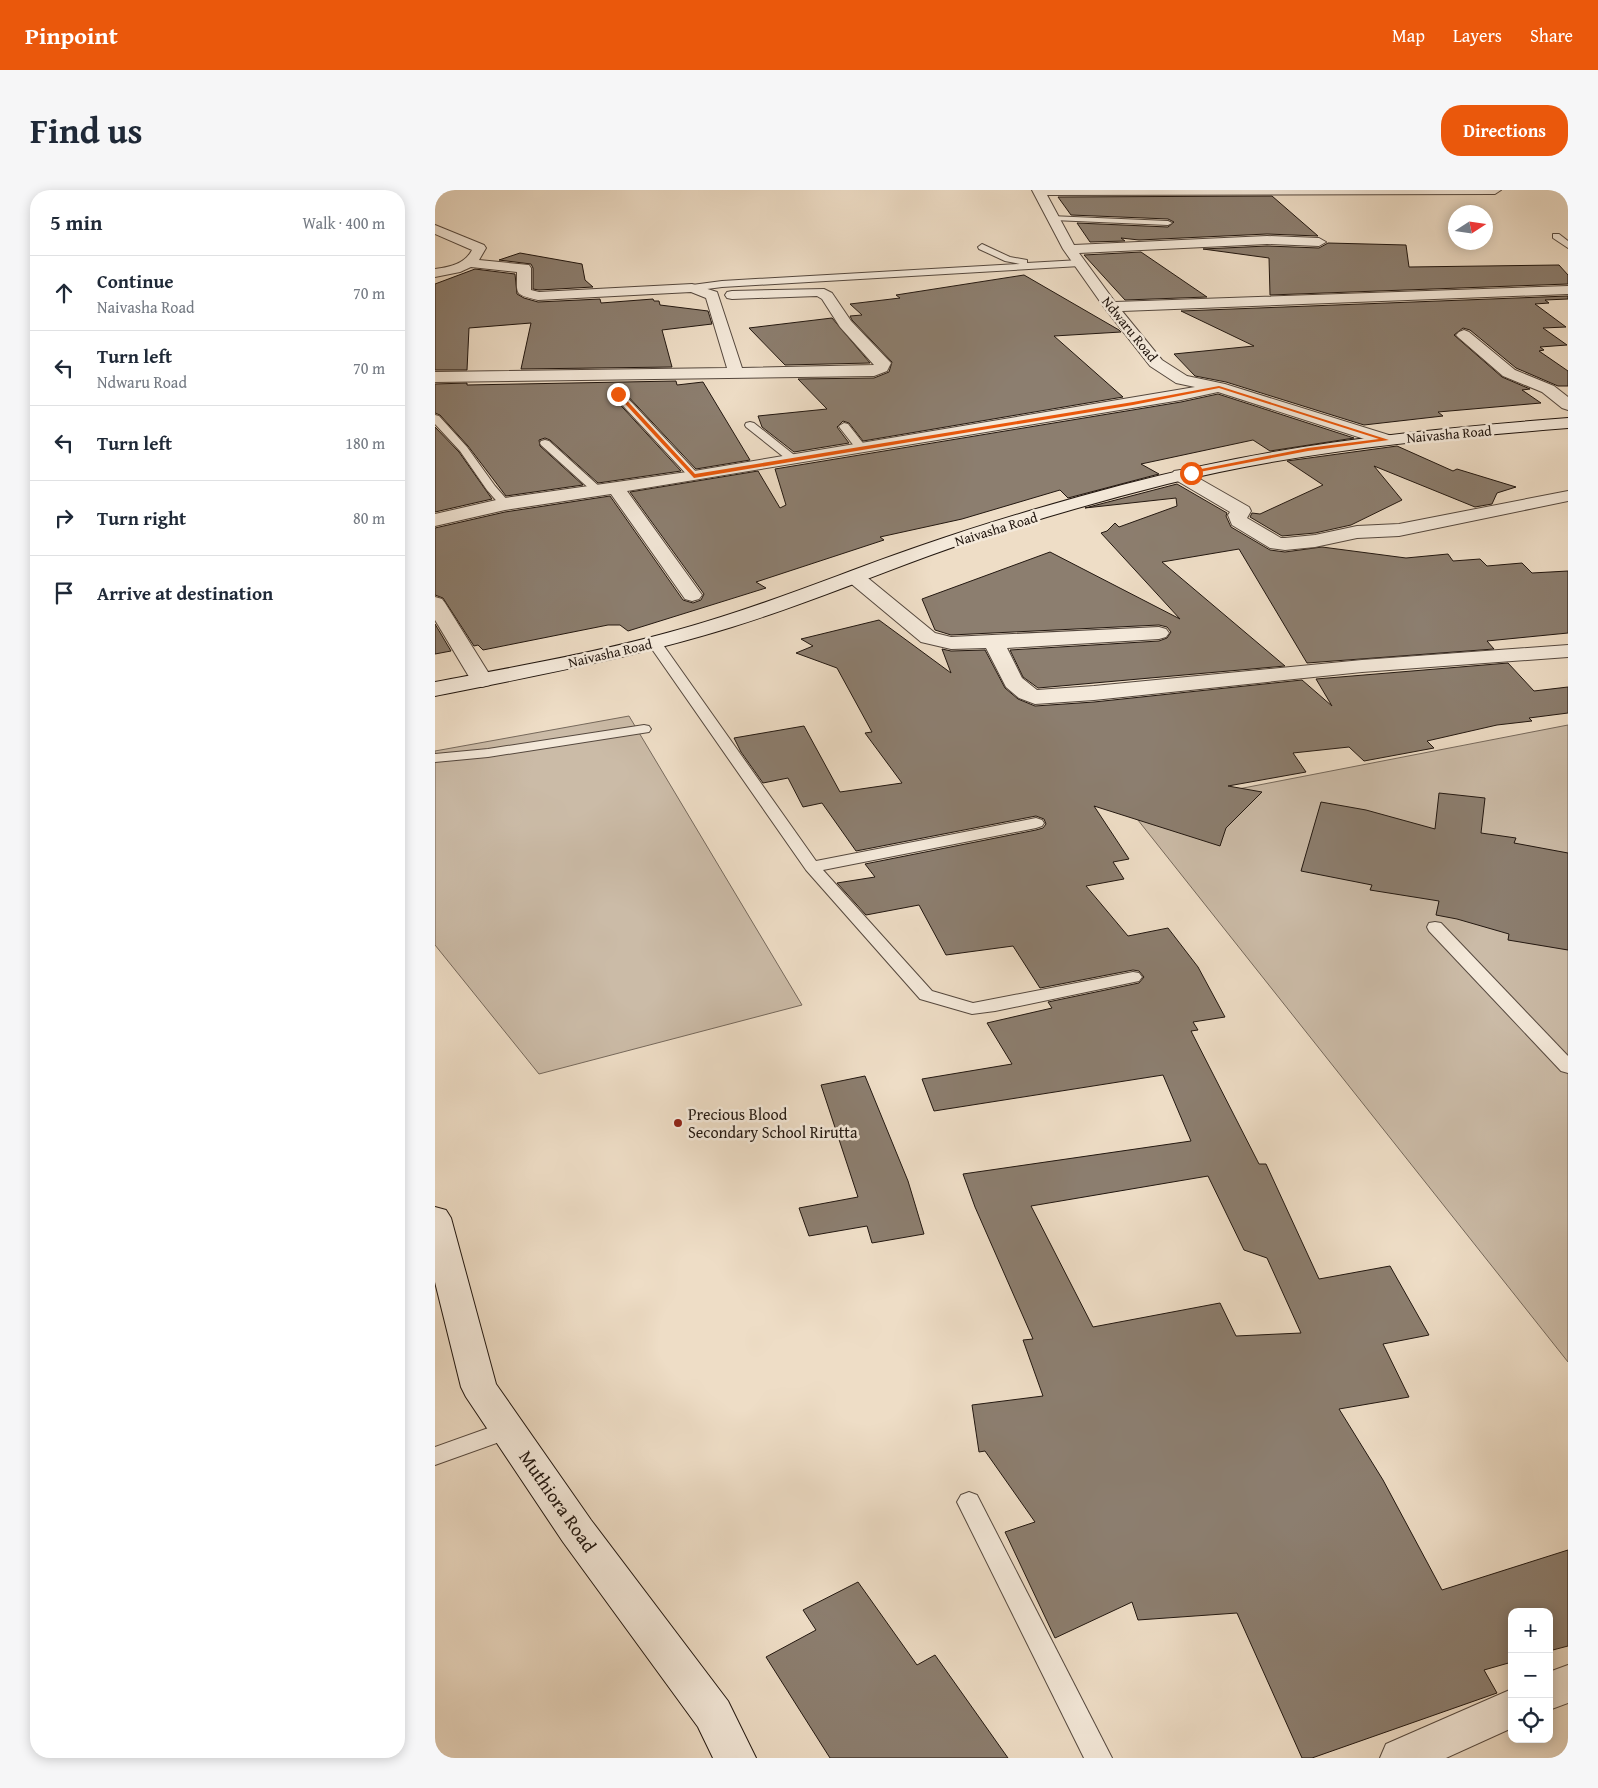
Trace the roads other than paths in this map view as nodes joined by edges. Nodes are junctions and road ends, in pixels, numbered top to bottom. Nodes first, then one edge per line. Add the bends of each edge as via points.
1 (1495, 190) edge
2 (1038, 191) edge
3 (1053, 218) junction
4 (1168, 222) dead end
5 (435, 229) edge
6 (1556, 236) dead end
7 (1319, 242) dead end
8 (1568, 245) edge
9 (982, 246) dead end
10 (1070, 249) junction
11 (469, 263) junction
12 (1079, 263) junction
13 (1036, 266) junction
14 (435, 273) edge
15 (692, 288) junction
16 (1568, 290) edge
17 (732, 295) dead end
18 (1111, 307) junction
19 (1464, 334) dead end
20 (736, 373) junction
21 (435, 378) edge
22 (1219, 387) junction
23 (618, 394) dead end
24 (1568, 405) edge
25 (435, 418) edge
26 (1568, 423) edge
27 (750, 425) dead end
28 (844, 426) dead end
29 (1386, 440) junction
30 (545, 443) dead end
31 (862, 449) junction
32 (794, 460) junction
33 (1180, 475) junction
34 (694, 476) junction
35 (606, 489) junction
36 (1568, 496) edge
37 (505, 504) junction
38 (435, 520) edge
39 (856, 578) junction
40 (692, 595) dead end
41 (435, 604) edge
42 (1159, 633) dead end
43 (655, 642) junction
44 (994, 642) junction
45 (1568, 651) edge
46 (482, 680) junction
47 (435, 689) edge
48 (644, 729) dead end
49 (435, 758) edge
50 (1036, 823) dead end
51 (812, 867) junction
52 (1435, 927) dead end
53 (1133, 977) dead end
54 (1568, 1067) edge
55 (435, 1218) edge
56 (508, 1430) junction
57 (435, 1456) edge
58 (969, 1502) dead end
59 (1568, 1683) edge
60 (1553, 1690) edge
61 (1508, 1710) edge
62 (735, 1758) edge
63 (1098, 1758) edge
64 (1401, 1758) edge

1 - 2 street
2 - 3 street, Ndwaru Road
3 - 4 lane
3 - 10 street, Ndwaru Road
5 - 11 street via 479,248
6 - 8 lane
7 - 10 street via 1267,240
9 - 13 lane via 1009,259
10 - 12 street, Ndwaru Road
11 - 14 street via 459,269
11 - 15 street via 524,268 525,292 538,296
12 - 13 lane
12 - 18 street, Ndwaru Road
13 - 15 lane
15 - 20 street via 712,295
16 - 18 street
17 - 20 street via 819,292 827,296 845,324 883,363 874,371
18 - 22 street, Ndwaru Road via 1156,363 1183,380
19 - 24 street via 1509,373 1547,389
20 - 21 street
22 - 29 street, Ndwaru Road
22 - 31 street
23 - 34 lane
25 - 37 lane
26 - 29 street, Naivasha Road
27 - 32 lane
28 - 31 lane
29 - 33 street, Naivasha Road via 1308,449
30 - 35 lane
31 - 32 street
32 - 34 street
33 - 36 street via 1242,510 1237,515 1239,521 1277,544 1315,541 1357,532 1399,530
33 - 39 street, Naivasha Road via 953,542
34 - 35 street
35 - 37 street
35 - 40 street
37 - 38 street
39 - 43 street, Naivasha Road
39 - 44 street via 928,638 951,643
41 - 46 street
42 - 44 street
43 - 46 street, Naivasha Road
43 - 51 lane
44 - 45 street via 1018,688 1035,697 1094,694 1380,664
46 - 47 street, Naivasha Road
48 - 49 lane
50 - 51 lane
51 - 53 lane via 926,995 972,1008
52 - 54 lane
55 - 56 street, Muthiora Road via 479,1387
56 - 57 lane
56 - 62 street, Muthiora Road via 577,1531 713,1714
58 - 63 lane
59 - 60 street
61 - 64 street

